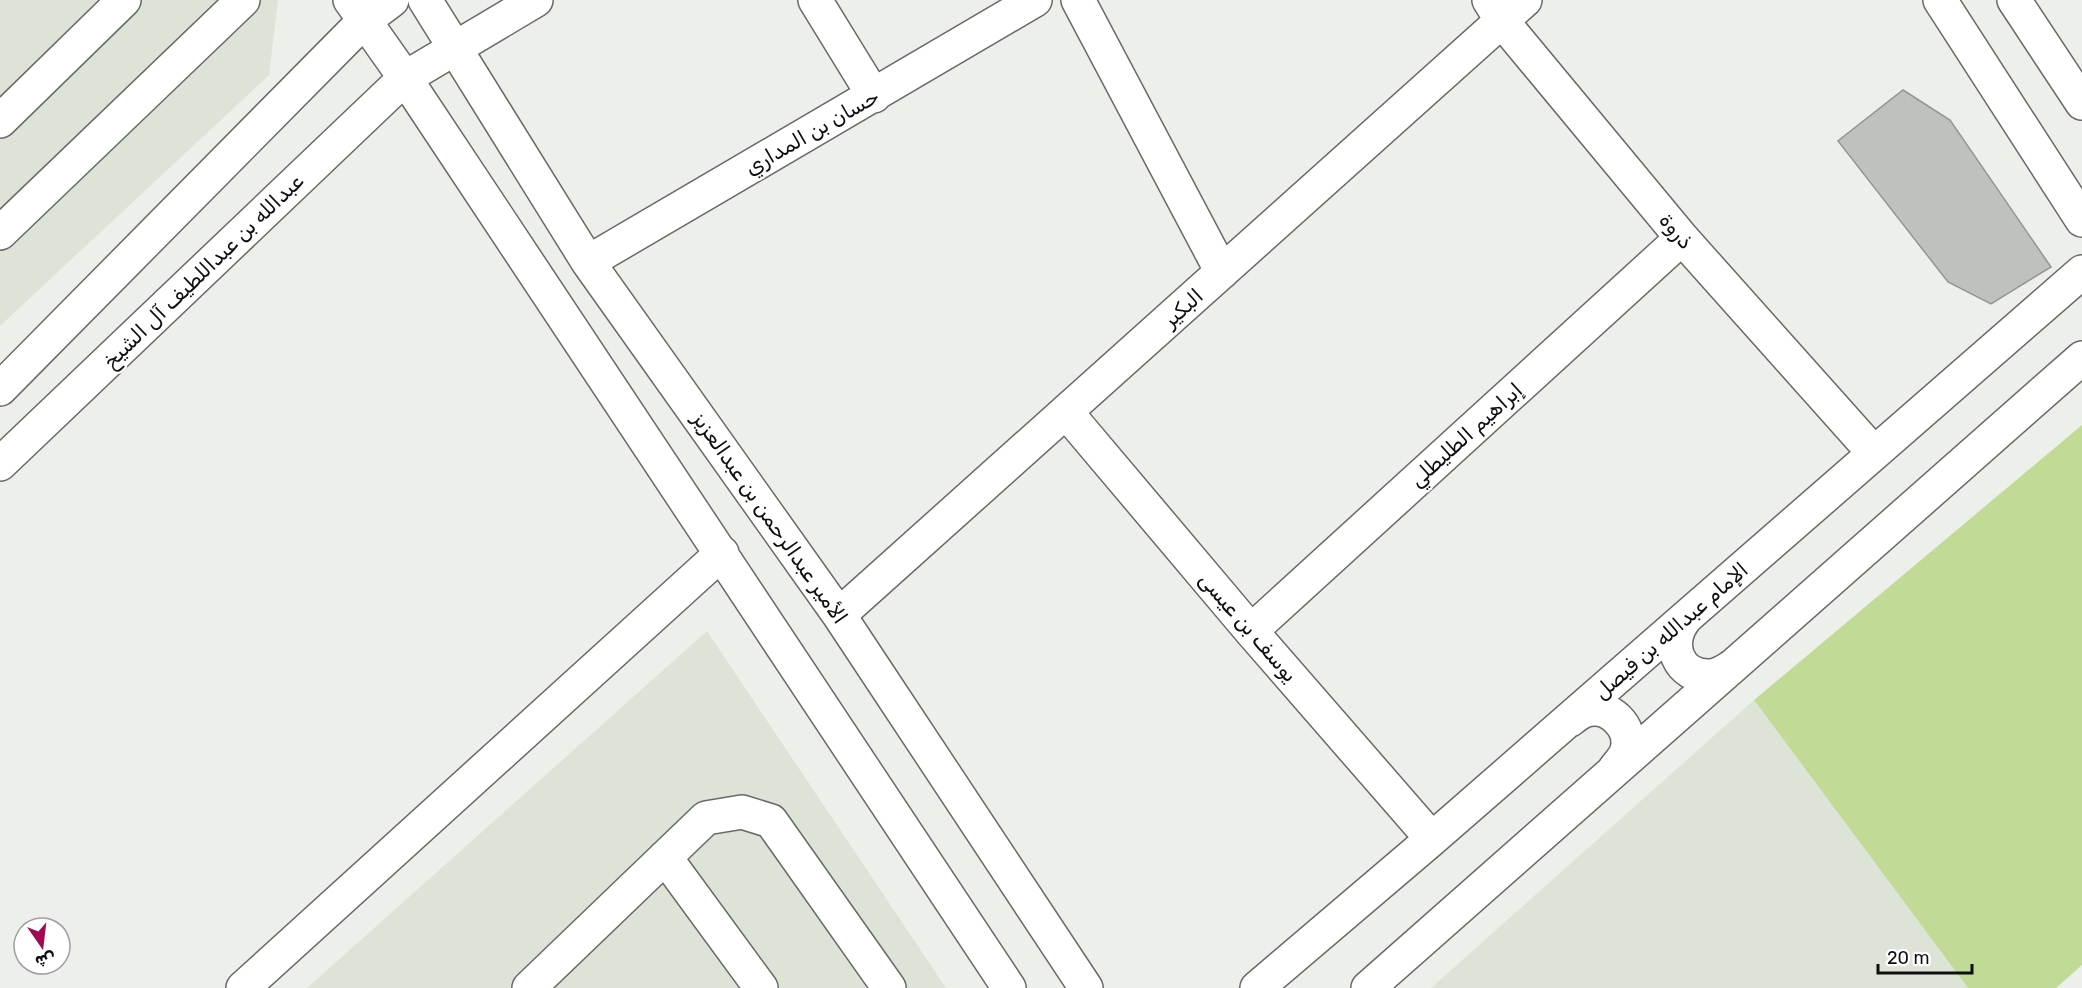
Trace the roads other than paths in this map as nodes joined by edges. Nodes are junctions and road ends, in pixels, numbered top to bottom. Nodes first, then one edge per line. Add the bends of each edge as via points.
1 (124, 0) edge
2 (243, 0) edge
3 (392, 0) edge
4 (425, 0) edge
5 (536, 0) edge
6 (815, 0) edge
7 (1035, 0) edge
8 (1078, 0) edge
9 (1940, 0) edge
10 (2014, 0) edge
11 (1505, 7) edge
12 (357, 11) edge
13 (456, 47) junction
14 (405, 78) junction
15 (874, 96) junction
16 (2082, 103) edge
17 (0, 121) edge
18 (2082, 219) edge
19 (0, 233) edge
20 (1682, 238) junction
21 (588, 262) junction
22 (1222, 272) junction
23 (2082, 272) edge
24 (2082, 358) edge
25 (0, 389) edge
26 (1067, 413) junction
27 (1874, 453) junction
28 (0, 464) edge
29 (722, 554) junction
30 (839, 615) junction
31 (1685, 619) junction
32 (1251, 631) junction
33 (1736, 664) junction
34 (1563, 725) junction
35 (1613, 771) junction
36 (1432, 839) junction
37 (665, 858) junction
38 (243, 988) edge
39 (529, 988) edge
40 (761, 988) edge
41 (889, 988) edge
42 (1009, 988) edge
43 (1086, 988) edge
44 (1257, 988) edge
45 (1368, 988) edge

1 - 17 street
2 - 19 street
3 - 12 street
4 - 13 street, الأمير عبدالرحمن بن عبدالعزيز
5 - 13 street
6 - 15 street
7 - 15 street, حسان بن المداري
8 - 22 street
9 - 18 street
10 - 16 street
11 - 20 street, ذروة
11 - 22 street, البكير
12 - 14 street
12 - 25 street
13 - 14 street, عبدالله بن عبداللطيف آل الشيخ
13 - 21 street, الأمير عبدالرحمن بن عبدالعزيز
14 - 28 street, عبدالله بن عبداللطيف آل الشيخ
14 - 29 street
15 - 21 street, حسان بن المداري
20 - 27 street, ذروة
20 - 32 street, إبراهيم الطليطلي
21 - 30 street, الأمير عبدالرحمن بن عبدالعزيز
22 - 26 street, البكير
23 - 27 street, الإمام عبدالله بن فيصل
24 - 33 street
26 - 30 street, البكير
26 - 32 street, يوسف بن عيسى
27 - 31 street, الإمام عبدالله بن فيصل
29 - 38 street
29 - 42 street
30 - 43 street, الأمير عبدالرحمن بن عبدالعزيز
31 - 33 street via 1675,639 1676,653 1683,665 1695,674 1710,676
31 - 34 street, الإمام عبدالله بن فيصل
32 - 36 street, يوسف بن عيسى
33 - 35 street
34 - 35 street via 1593,709 1617,718 1625,729 1627,749
34 - 36 street, الإمام عبدالله بن فيصل
35 - 45 street
36 - 44 street, الإمام عبدالله بن فيصل
37 - 39 street
37 - 40 street
37 - 41 street via 706,818 742,813 771,821

